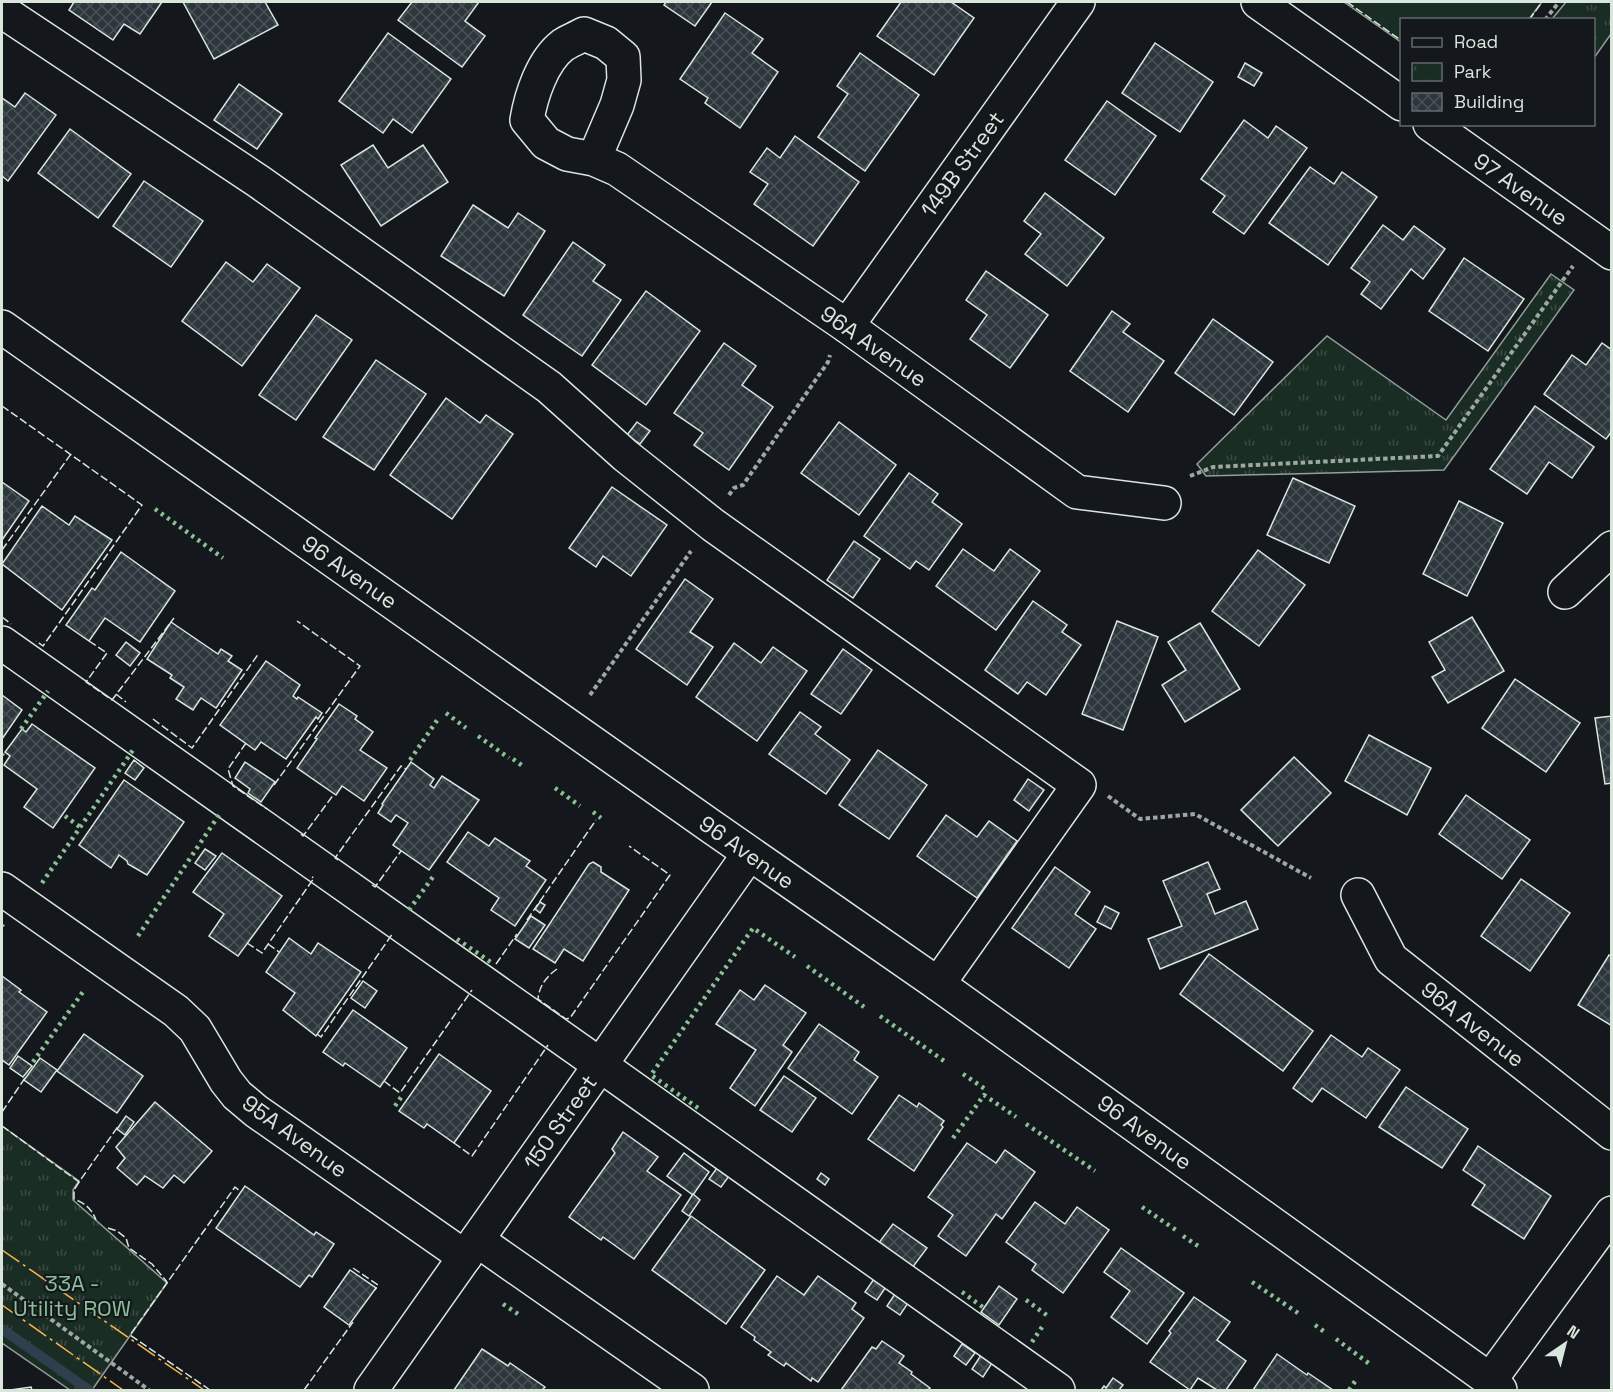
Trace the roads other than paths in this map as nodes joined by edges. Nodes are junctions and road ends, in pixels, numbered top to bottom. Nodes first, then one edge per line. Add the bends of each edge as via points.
1 (1078, 2) edge
2 (1258, 2) edge
3 (2, 11) edge
4 (1400, 103) edge
5 (1433, 126) edge
6 (594, 159) dead end
7 (1611, 253) edge
8 (2, 327) edge
9 (839, 337) junction
10 (1164, 503) dead end
11 (1611, 548) edge
12 (1565, 592) dead end
13 (2, 643) edge
14 (749, 854) junction
15 (2, 889) edge
16 (1358, 895) dead end
17 (938, 984) junction
18 (600, 1065) junction
19 (1611, 1133) edge
20 (1611, 1213) edge
21 (471, 1248) junction
22 (1501, 1387) edge
23 (371, 1390) edge
24 (692, 1390) edge
25 (1058, 1390) edge

1 - 9 street, 149B Street
2 - 4 street
3 - 17 street via 258,181 549,387 713,525 1079,785
5 - 7 street, 97 Avenue
6 - 9 street, 96A Avenue via 617,169
8 - 14 street, 96 Avenue
9 - 10 street, 96A Avenue via 1077,492
11 - 12 street
13 - 18 street
14 - 17 street, 96 Avenue
14 - 18 street, 150 Street
15 - 21 street, 95A Avenue via 176,1011 195,1029 237,1095 256,1111
16 - 19 street, 96A Avenue via 1391,959
17 - 22 street, 96 Avenue
18 - 21 street, 150 Street
18 - 25 street
20 - 22 street
21 - 23 street, 150 Street
21 - 24 street, 95A Avenue

